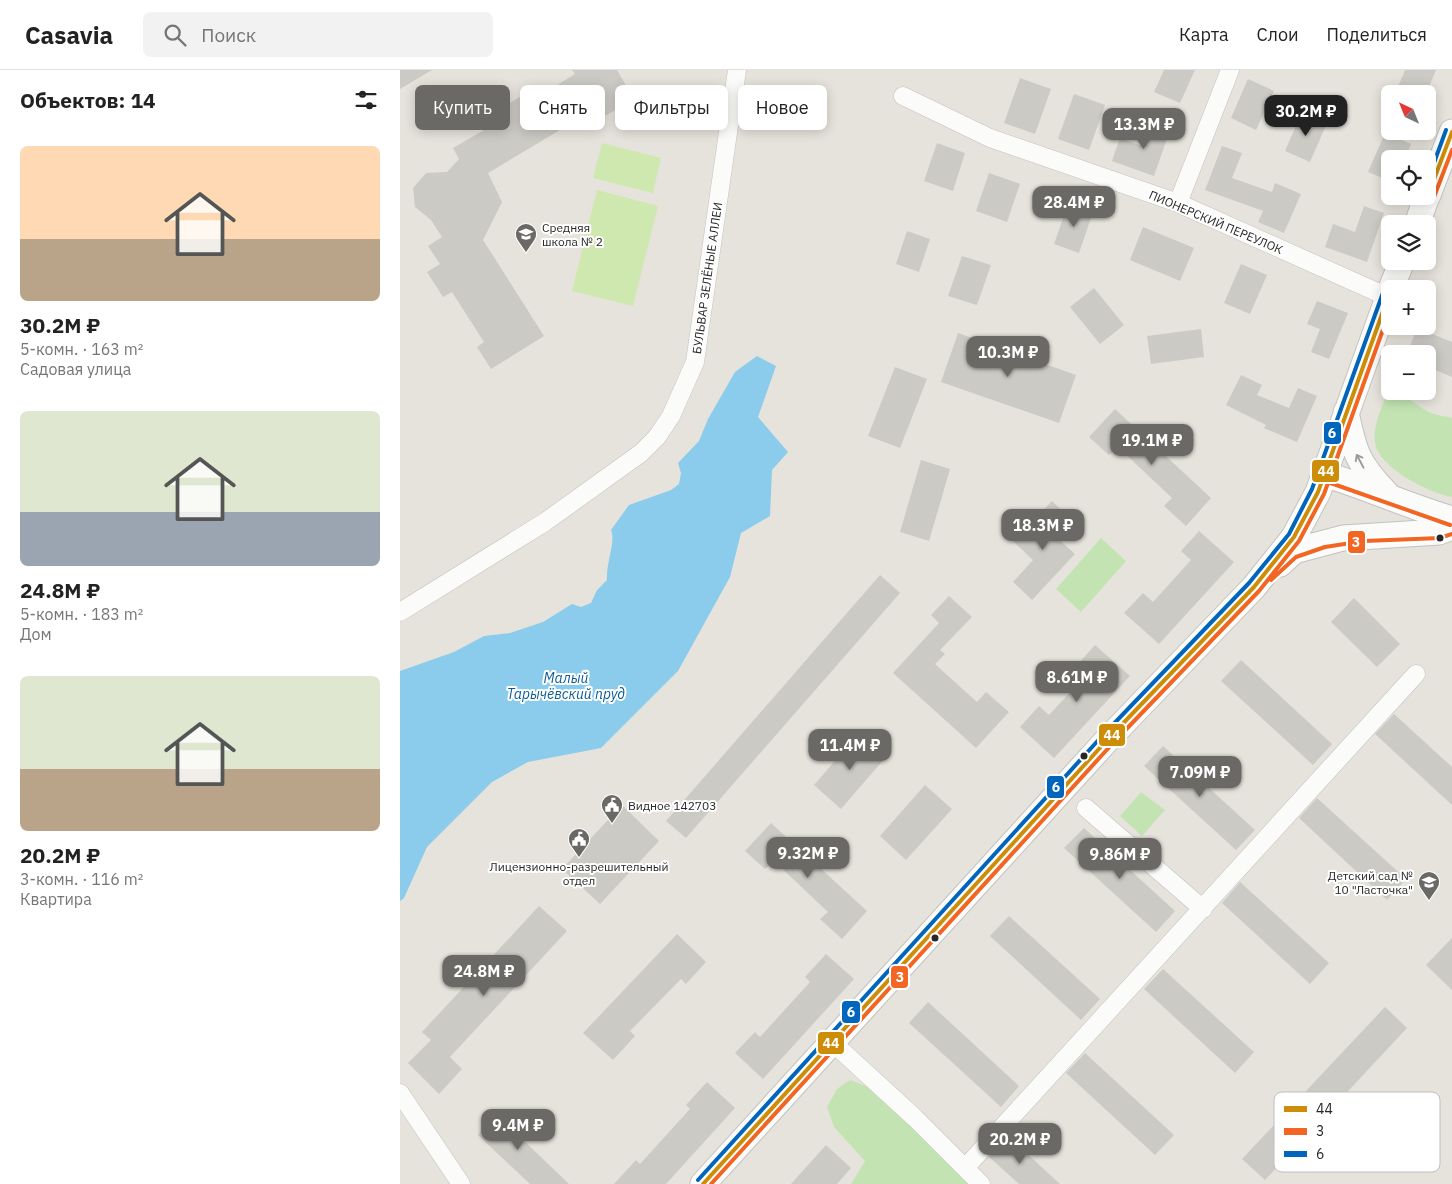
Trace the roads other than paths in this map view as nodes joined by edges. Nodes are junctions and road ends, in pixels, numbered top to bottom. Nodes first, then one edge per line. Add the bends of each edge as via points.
1 (738, 70) edge
2 (1230, 70) edge
3 (903, 96) dead end
4 (1452, 132) edge
5 (1436, 173) edge
6 (1178, 203) junction
7 (1381, 289) edge
8 (1381, 317) edge
9 (1346, 412) junction
10 (1321, 483) junction
11 (1385, 496) junction
12 (1452, 519) edge
13 (1452, 527) edge
14 (1353, 537) junction
15 (1254, 587) junction
16 (400, 612) edge
17 (1416, 674) dead end
18 (1086, 808) dead end
19 (1203, 909) junction
20 (832, 1042) junction
21 (400, 1093) edge
22 (965, 1168) junction
23 (462, 1184) edge
24 (703, 1184) edge
25 (981, 1184) edge

1 - 16 street, БУЛЬВАР ЗЕЛЁНЫЕ АЛЛЕИ via 695,362 671,416 641,452 545,522
2 - 6 street
3 - 6 street, ПИОНЕРСКИЙ ПЕРЕУЛОК via 990,138
4 - 5 main road
6 - 7 street, ПИОНЕРСКИЙ ПЕРЕУЛОК
8 - 9 main road
9 - 10 main road
11 -> 9 main road via 1357,458
10 - 11 main road
10 - 14 main road via 1326,521
10 - 15 main road via 1294,537
11 - 12 main road
11 - 14 main road via 1383,518 1377,528
13 - 14 main road via 1439,532
14 - 15 main road via 1294,551
15 - 20 main road via 1108,739
17 - 19 street
18 - 19 street
19 - 22 street
20 - 22 street
20 - 24 main road
21 - 23 street
22 - 25 street

